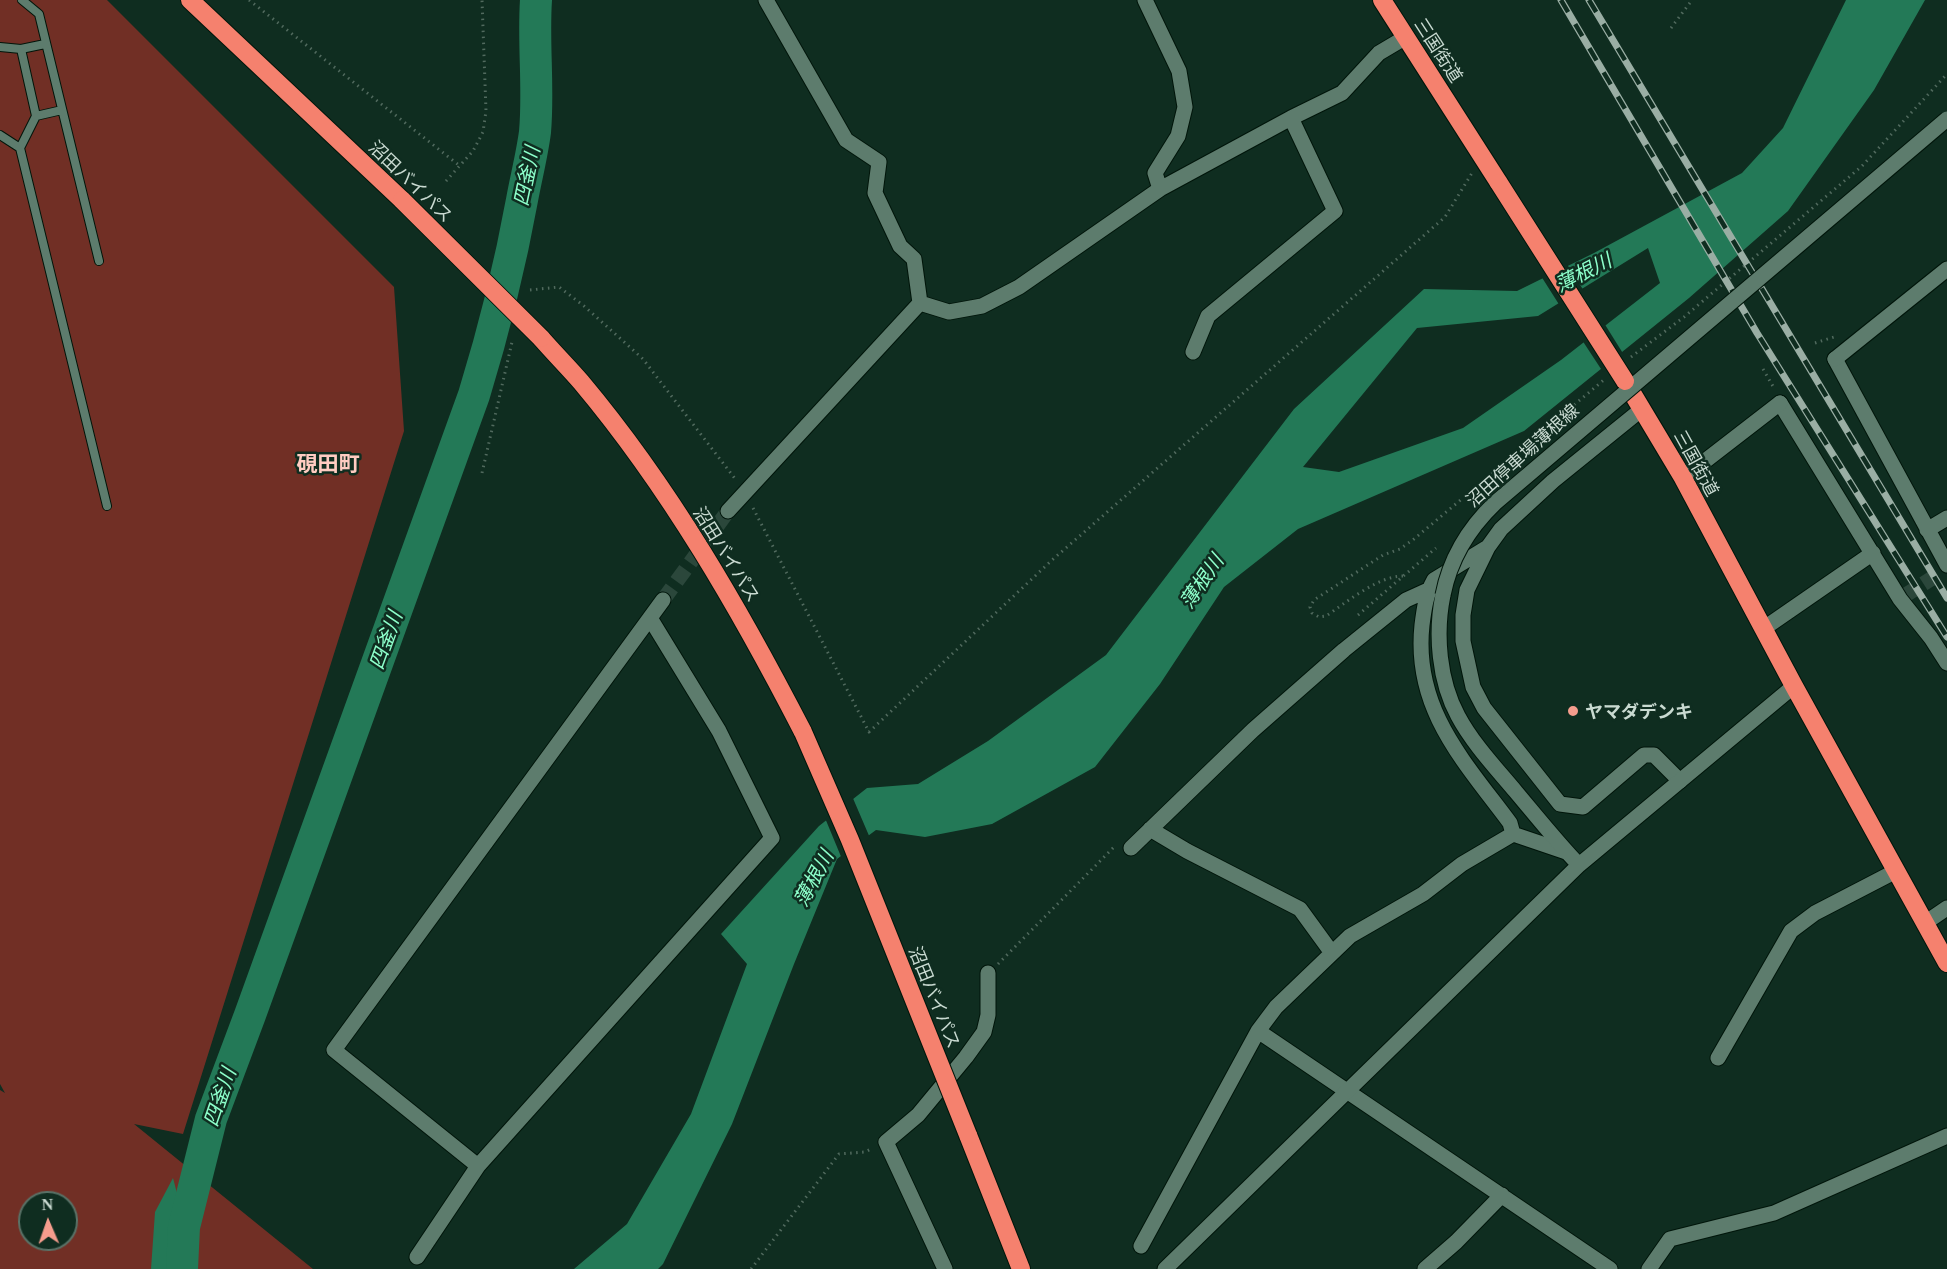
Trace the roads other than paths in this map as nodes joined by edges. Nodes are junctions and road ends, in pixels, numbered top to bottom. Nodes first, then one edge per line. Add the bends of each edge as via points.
1 (22, 0) edge
2 (190, 0) edge
3 (766, 0) edge
4 (1144, 0) edge
5 (1382, 0) edge
6 (1406, 37) junction
7 (45, 44) junction
8 (0, 47) edge
9 (21, 49) junction
10 (62, 110) junction
11 (36, 116) junction
12 (1291, 118) junction
13 (1947, 120) edge
14 (0, 135) edge
15 (20, 148) junction
16 (1160, 189) junction
17 (99, 261) dead end
18 (1947, 269) edge
19 (920, 303) junction
20 (1193, 352) dead end
21 (1642, 409) junction
22 (1683, 478) junction
23 (107, 506) dead end
24 (728, 511) tunnel mouth
25 (1947, 518) edge
26 (1927, 530) junction
27 (1488, 548) junction
28 (1873, 553) junction
29 (1945, 569) edge
30 (1436, 592) junction
31 (663, 600) tunnel mouth
32 (650, 618) junction
33 (1763, 629) junction
34 (1947, 663) edge
35 (1794, 686) junction
36 (1680, 781) junction
37 (1150, 829) junction
38 (1513, 834) junction
39 (1131, 848) dead end
40 (1566, 852) junction
41 (1579, 865) junction
42 (1896, 871) junction
43 (1947, 908) edge
44 (1925, 923) junction
45 (1332, 953) junction
46 (1947, 963) edge
47 (988, 973) dead end
48 (1258, 1031) junction
49 (1718, 1058) dead end
50 (1347, 1090) junction
51 (1947, 1136) edge
52 (478, 1167) junction
53 (1502, 1195) junction
54 (1141, 1246) dead end
55 (417, 1257) dead end
56 (945, 1269) edge
57 (1021, 1269) edge
58 (1165, 1269) edge
59 (1425, 1269) edge
60 (1610, 1269) edge
61 (1649, 1269) edge

1 - 7 lane via 39,14
2 - 57 highway, 沼田バイパス, bridge via 541,338 581,381 688,529 802,732 850,840
3 - 19 street via 846,140 879,162 875,193 900,246 914,259
4 - 16 street via 1179,70 1185,107 1178,136 1155,173
5 - 6 highway, 三国街道
6 - 12 street via 1379,52 1342,93
6 - 21 highway, 三国街道, bridge
7 - 9 lane
7 - 10 lane
8 - 9 lane
9 - 11 lane
10 - 11 lane
10 - 17 lane
11 - 15 lane
12 - 16 street
12 - 20 street via 1335,212 1208,316
13 - 30 street, 沼田停車場薄根線, bridge via 1495,502 1479,518
14 - 15 lane
15 - 23 lane
16 - 19 street via 1018,287 982,306 949,312
18 - 26 street via 1835,359
19 - 24 street
21 - 22 highway, 三国街道
21 - 27 street via 1553,481 1501,530
22 - 28 street via 1778,397
22 - 33 highway, 三国街道
25 - 26 street
26 - 29 street
27 - 30 street via 1434,580
27 - 36 street via 1467,590 1463,615 1463,641 1473,687 1484,708 1560,804 1583,807 1644,755 1654,755
28 - 33 street
28 - 34 street
30 - 37 street via 1406,600 1344,650
30 - 38 street via 1420,640 1434,713 1449,740 1510,823
30 - 40 street, 沼田停車場薄根線 via 1445,680 1458,716
31 - 32 street
32 - 52 street via 719,731 772,838
32 - 52 street via 334,1050
33 - 35 highway, 三国街道
35 - 36 street
35 - 42 highway, 三国街道
36 - 41 street
37 - 39 street
37 - 45 street via 1300,909
38 - 40 street
38 - 45 street via 1462,864 1423,894 1350,936
40 - 41 street, 沼田停車場薄根線
41 - 50 street
42 - 44 highway, 三国街道
42 - 49 street via 1815,913 1791,931
43 - 44 street
44 - 46 highway, 三国街道
45 - 48 street via 1276,1007
47 - 56 street via 984,1032 918,1115 886,1142
48 - 50 street
48 - 54 street
50 - 53 street
50 - 58 street
51 - 61 street via 1774,1213 1670,1239
52 - 55 street
53 - 59 street
53 - 60 street

